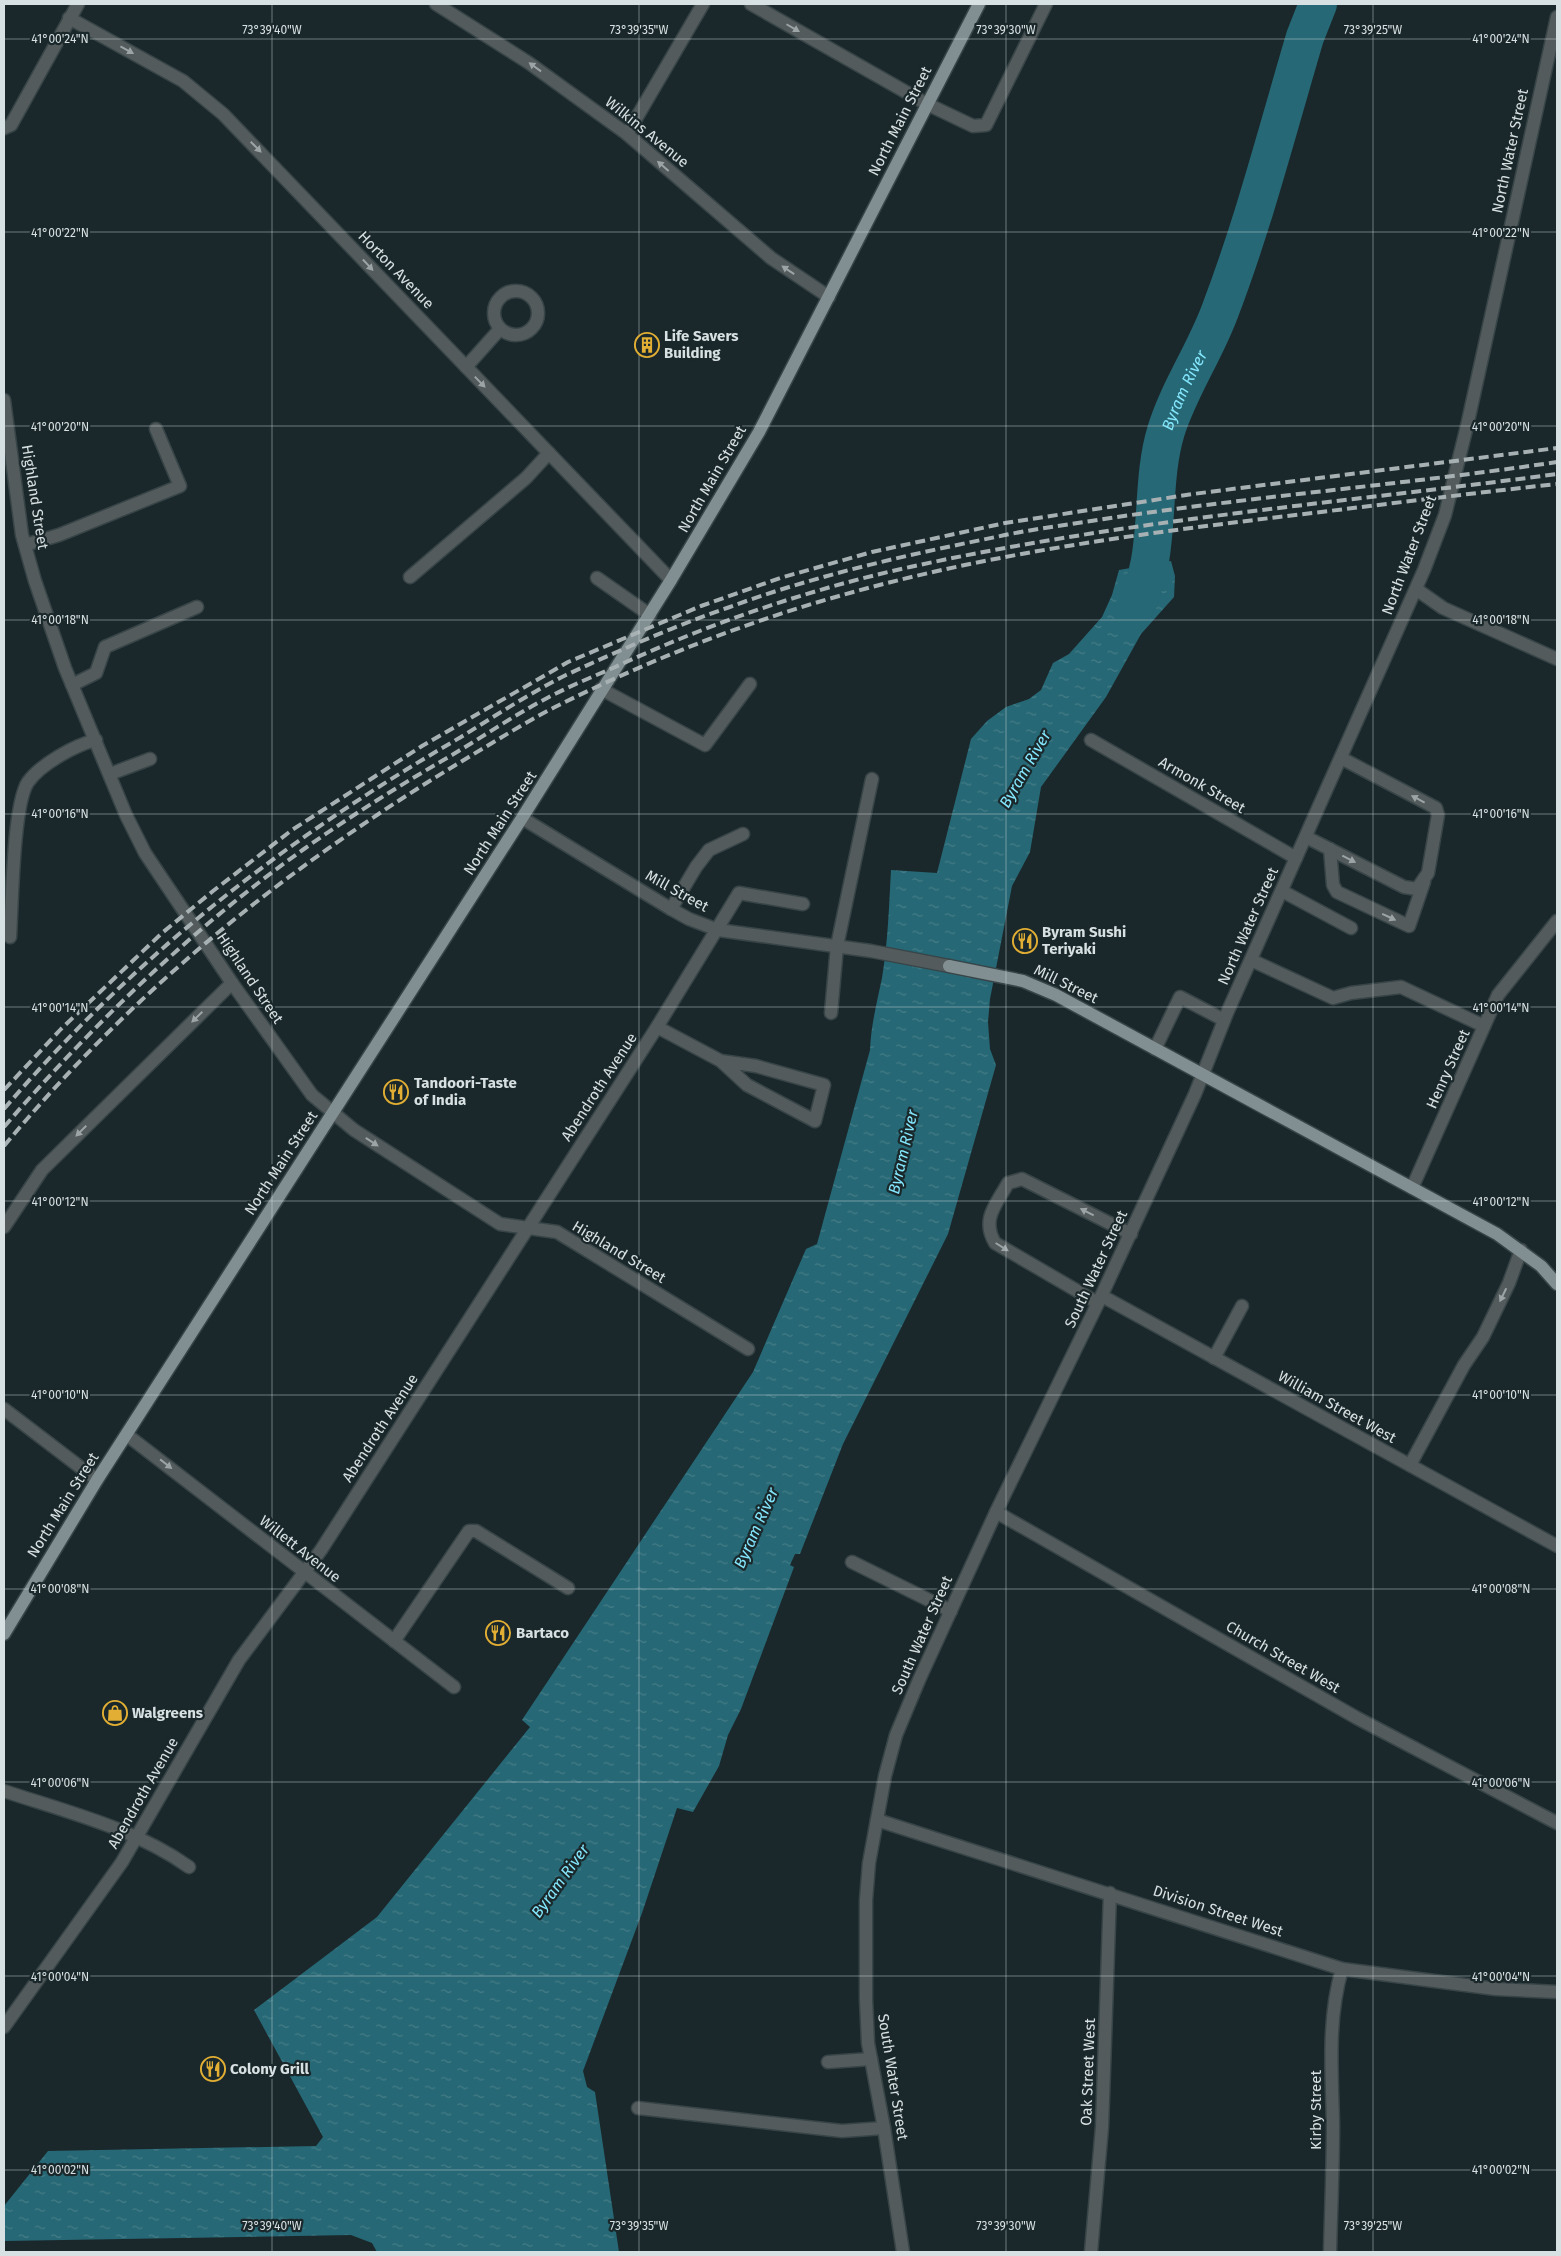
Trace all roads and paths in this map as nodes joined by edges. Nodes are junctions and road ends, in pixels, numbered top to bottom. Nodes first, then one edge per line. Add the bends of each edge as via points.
1 (78, 4) edge
2 (436, 4) edge
3 (703, 4) edge
4 (750, 4) edge
5 (979, 4) edge
6 (1046, 4) edge
7 (1557, 17) edge
8 (69, 18) junction
9 (1555, 36) edge
10 (927, 104) junction
11 (4, 128) edge
12 (627, 134) junction
13 (829, 297) junction
14 (500, 329) junction
15 (466, 367) junction
16 (4, 400) edge
17 (156, 429) dead end
18 (549, 453) junction
19 (25, 545) junction
20 (410, 577) dead end
21 (597, 578) dead end
22 (672, 580) junction
23 (1416, 588) junction
24 (198, 607) dead end
25 (650, 615) junction
26 (1557, 659) edge
27 (750, 684) dead end
28 (72, 685) junction
29 (601, 689) junction
30 (96, 740) junction
31 (1091, 740) dead end
32 (1341, 758) junction
33 (150, 759) dead end
34 (110, 774) junction
35 (872, 779) dead end
36 (522, 818) junction
37 (742, 834) dead end
38 (1306, 837) junction
39 (1330, 849) junction
40 (1296, 858) junction
41 (1428, 874) junction
42 (1282, 891) junction
43 (803, 904) dead end
44 (671, 909) junction
45 (1557, 921) edge
46 (1351, 928) dead end
47 (718, 930) junction
48 (10, 937) dead end
49 (837, 946) junction
50 (1251, 960) junction
51 (949, 966) joint
52 (232, 983) junction
53 (830, 1013) dead end
54 (1224, 1020) junction
55 (1484, 1026) junction
56 (658, 1027) junction
57 (1155, 1049) junction
58 (721, 1061) junction
59 (1202, 1075) junction
60 (333, 1113) junction
61 (1412, 1188) junction
62 (4, 1227) edge
63 (528, 1228) junction
64 (1131, 1234) junction
65 (1521, 1250) junction
66 (1557, 1284) edge
67 (1100, 1300) junction
68 (1242, 1306) dead end
69 (748, 1349) dead end
70 (1214, 1358) junction
71 (4, 1409) edge
72 (127, 1435) junction
73 (1410, 1465) junction
74 (97, 1480) junction
75 (996, 1512) junction
76 (1557, 1546) edge
77 (852, 1562) dead end
78 (304, 1573) junction
79 (568, 1588) dead end
80 (951, 1611) junction
81 (4, 1634) edge
82 (394, 1641) junction
83 (454, 1687) dead end
84 (4, 1791) edge
85 (877, 1820) junction
86 (1557, 1823) edge
87 (137, 1837) junction
88 (189, 1867) dead end
89 (1110, 1893) junction
90 (1342, 1969) junction
91 (1557, 1992) edge
92 (4, 2028) edge
93 (871, 2059) junction
94 (828, 2062) dead end
95 (638, 2108) dead end
96 (884, 2128) junction
97 (903, 2252) edge
98 (1092, 2252) edge
99 (1330, 2252) edge

1 - 8 street
12 -> 2 street, Wilkins Avenue via 529,63
3 - 12 street
4 -> 10 street
5 - 10 main road, North Main Street
6 - 10 street via 986,125 973,126
7 - 9 street, North Water Street
8 - 11 street via 11,125
8 -> 15 street, Horton Avenue via 183,82 223,114
9 - 23 street, North Water Street via 1445,515
10 - 13 main road, North Main Street
13 -> 12 street, Wilkins Avenue via 770,258
13 - 22 main road, North Main Street via 759,432
14 - 14 street via 494,320 497,297 512,291 527,293 533,298 538,312 534,326 522,334 509,334
14 - 15 street
15 -> 18 street, Horton Avenue
16 - 19 street, Highland Street
17 - 19 street via 180,486 59,535
18 - 20 street via 526,478
18 - 22 street, Horton Avenue
19 - 28 street, Highland Street
21 - 25 street
22 - 25 main road, North Main Street
23 - 26 street via 1443,608
23 - 32 street, North Water Street
24 - 28 street via 105,647 96,673
25 - 29 main road, North Main Street
27 - 29 street via 705,745
28 - 30 street, Highland Street
29 - 36 main road, North Main Street
30 - 34 street, Highland Street
30 - 48 street via 80,744 62,755 28,782 21,801
31 - 40 street, Armonk Street
32 - 38 street, North Water Street
41 -> 32 street via 1438,814 1436,808
33 - 34 street
34 - 52 street, Highland Street via 146,853
35 - 49 street
36 - 44 street, Mill Street
36 - 60 main road, North Main Street
37 - 44 street via 709,850
38 - 39 street
38 - 40 street, North Water Street
39 -> 41 street via 1404,887 1417,889
39 -> 41 street via 1333,885 1337,892 1409,926
40 - 42 street, North Water Street
42 - 46 street
42 - 50 street, North Water Street
43 - 47 street, Abendroth Avenue via 739,893
44 - 47 street, Mill Street via 689,920
45 - 55 street, Henry Street via 1498,995
47 - 49 street, Mill Street
47 - 56 street, Abendroth Avenue
49 - 51 street, Mill Street
49 - 53 street
50 - 54 street, North Water Street
50 - 55 street via 1333,998 1401,987
51 - 57 main road, Mill Street via 1023,981 1056,995
52 - 60 street, Highland Street via 312,1095
52 -> 62 street via 42,1170
54 - 57 street via 1180,997
54 - 59 street, North Water Street
55 - 61 street, Henry Street
56 - 58 street
56 - 63 street, Abendroth Avenue
57 - 59 main road, Mill Street
58 - 58 street via 747,1085 815,1121 824,1085 756,1066
59 - 61 main road, Mill Street
59 - 64 street, South Water Street
60 -> 63 street, Highland Street via 354,1130 500,1224
60 - 72 main road, North Main Street
61 - 65 main road, Mill Street
63 - 69 street, Highland Street via 556,1232
63 - 78 street, Abendroth Avenue
64 - 67 street, South Water Street
64 -> 67 street, William Street West via 1022,1179 1008,1183 988,1219 988,1229 995,1243
65 - 66 main road, Mill Street via 1542,1266
65 -> 73 street via 1483,1337 1464,1365
67 - 70 street, William Street West
67 - 75 street, South Water Street
68 - 70 street
70 - 73 street, William Street West
71 - 74 street
72 - 74 main road, North Main Street
72 -> 78 street, Willett Avenue
73 - 76 street, William Street West
74 - 81 main road, North Main Street
75 - 80 street, South Water Street
75 - 86 street, Church Street West via 1357,1718
77 - 80 street
78 - 82 street, Willett Avenue
78 - 87 street, Abendroth Avenue via 239,1660
79 - 82 street via 476,1531 469,1531
80 - 85 street, South Water Street via 896,1735
82 - 83 street, Willett Avenue
84 - 87 street
85 - 89 street, Division Street West
85 - 93 street, South Water Street via 866,1900 866,1999
87 - 88 street via 166,1850
87 - 92 street, Abendroth Avenue
89 - 90 street, Division Street West
89 - 98 street, Oak Street West via 1102,2127
90 - 91 street, Division Street West via 1496,1989
90 - 99 street, Kirby Street via 1335,1993 1332,2038
93 - 94 street
93 - 96 street, South Water Street
95 - 96 street via 842,2131
96 - 97 street, South Water Street

